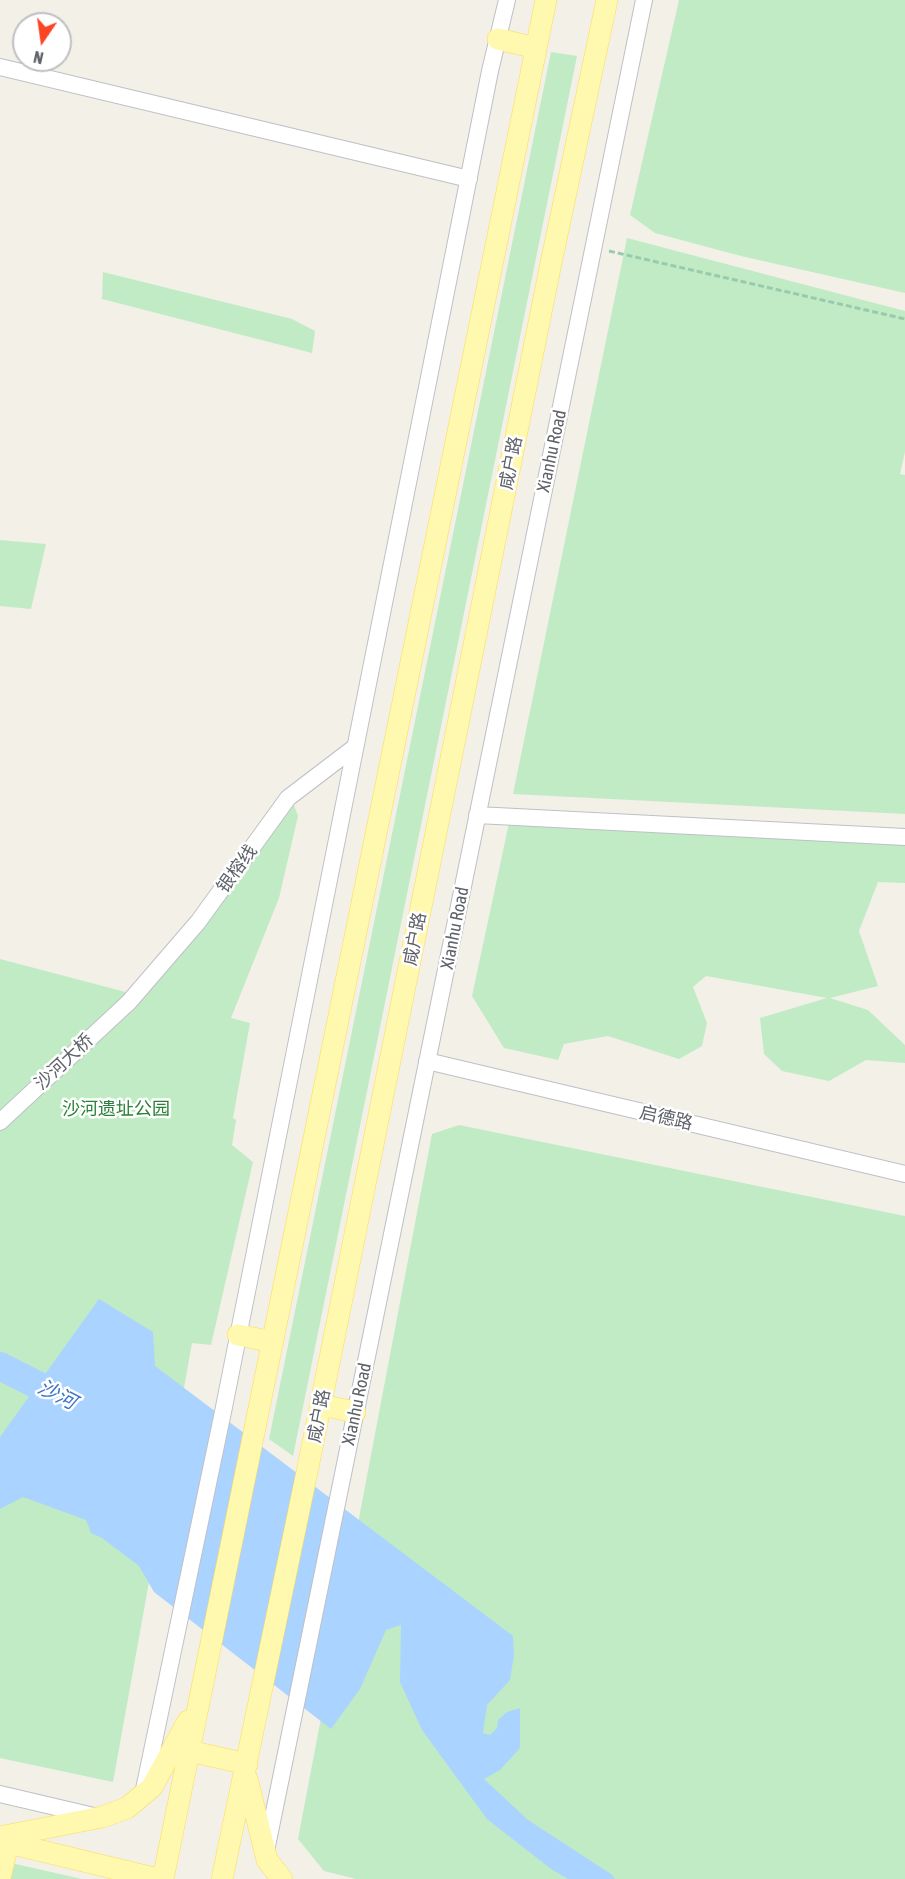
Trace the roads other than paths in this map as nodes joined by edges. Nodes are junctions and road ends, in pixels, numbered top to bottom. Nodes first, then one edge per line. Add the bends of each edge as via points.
1 (507, 0) edge
2 (546, 0) edge
3 (607, 0) edge
4 (644, 0) edge
5 (498, 39) junction
6 (536, 48) junction
7 (0, 67) edge
8 (469, 179) junction
9 (356, 747) junction
10 (477, 815) junction
11 (905, 837) edge
12 (129, 1002) joint
13 (428, 1061) junction
14 (0, 1122) edge
15 (905, 1174) edge
16 (238, 1335) junction
17 (273, 1342) junction
18 (321, 1405) junction
19 (355, 1412) junction
20 (201, 1695) junction
21 (189, 1751) junction
22 (246, 1768) junction
23 (0, 1794) edge
24 (143, 1794) junction
25 (102, 1817) junction
26 (3, 1840) edge
27 (266, 1855) junction
28 (0, 1878) edge
29 (158, 1879) edge
30 (163, 1879) edge
31 (222, 1879) edge
32 (282, 1879) edge

1 - 5 street
2 - 6 main road
3 - 18 main road, 咸户路
4 - 10 street, Xianhu Road
5 - 6 main road
5 - 8 street
6 - 17 main road
7 - 8 street
8 - 9 street
9 - 12 street, 银榕线 via 288,798 198,922
9 - 16 street
10 - 11 street
10 - 13 street, Xianhu Road
12 - 14 street, 沙河大桥
13 - 15 street, 启德路
13 - 19 street, Xianhu Road
16 - 17 main road
16 - 24 street
17 - 20 main road
18 - 19 main road
18 - 22 main road, 咸户路
19 - 27 street, Xianhu Road
20 - 21 main road
20 - 24 main road via 152,1787
21 - 22 main road
21 - 30 main road
22 - 27 main road
22 - 31 main road, 咸户路
23 - 25 street
24 - 25 main road via 127,1808
25 - 26 main road
26 - 28 main road
26 - 29 main road
27 - 32 main road

